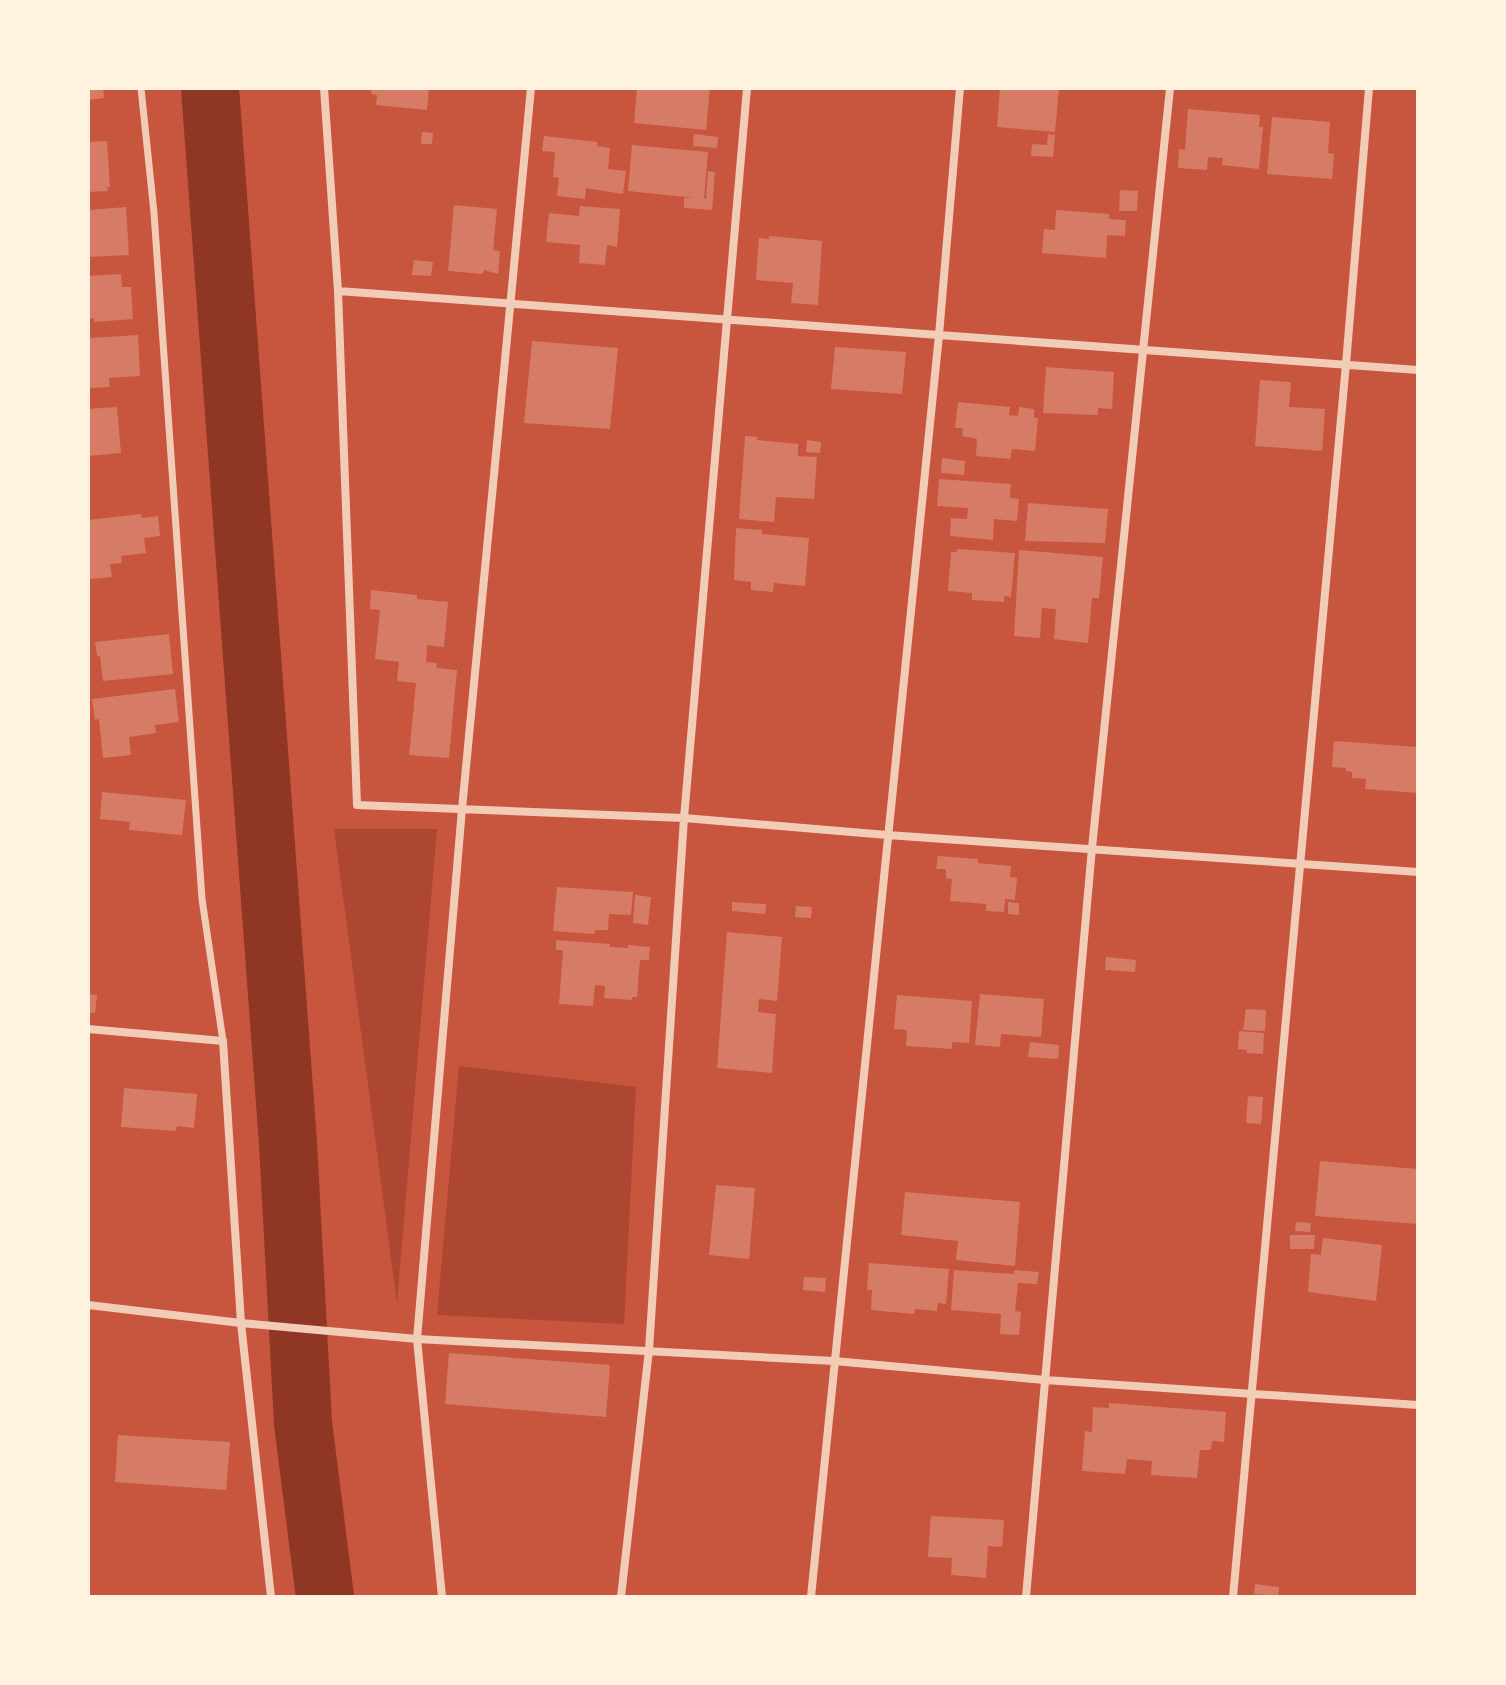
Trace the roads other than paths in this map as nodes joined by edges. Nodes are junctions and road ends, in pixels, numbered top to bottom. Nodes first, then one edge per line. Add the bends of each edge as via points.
1 (141, 88) edge
2 (324, 88) edge
3 (531, 88) edge
4 (747, 88) edge
5 (960, 88) edge
6 (1170, 88) edge
7 (1369, 88) edge
8 (338, 291) junction
9 (512, 302) junction
10 (727, 318) junction
11 (939, 335) junction
12 (1144, 352) junction
13 (1346, 364) junction
14 (1418, 370) edge
15 (462, 809) junction
16 (684, 818) junction
17 (887, 835) junction
18 (1092, 848) junction
19 (1299, 864) junction
20 (1418, 872) edge
21 (88, 1029) edge
22 (223, 1041) junction
23 (88, 1305) edge
24 (241, 1323) junction
25 (417, 1339) junction
26 (649, 1350) junction
27 (834, 1361) junction
28 (1045, 1380) junction
29 (1253, 1394) junction
30 (1418, 1405) edge
31 (271, 1597) edge
32 (442, 1597) edge
33 (621, 1597) edge
34 (811, 1597) edge
35 (1026, 1597) edge
36 (1233, 1597) edge

1 - 22 street via 202,899
2 - 8 street
3 - 9 street
4 - 10 street
5 - 11 street
6 - 12 street
7 - 13 street
8 - 9 street
8 - 15 street via 357,805
9 - 10 street
9 - 15 street
10 - 11 street
10 - 16 street
11 - 12 street
11 - 17 street
12 - 13 street
12 - 18 street
13 - 14 street
13 - 19 street
15 - 16 street
15 - 25 street
16 - 17 street
16 - 26 street
17 - 18 street
17 - 27 street
18 - 19 street
18 - 28 street
19 - 20 street
19 - 29 street
21 - 22 street
22 - 24 street
23 - 24 street
24 - 25 street
24 - 31 street
25 - 26 street
25 - 32 street
26 - 27 street
26 - 33 street
27 - 28 street
27 - 34 street
28 - 29 street
28 - 35 street
29 - 30 street
29 - 36 street

